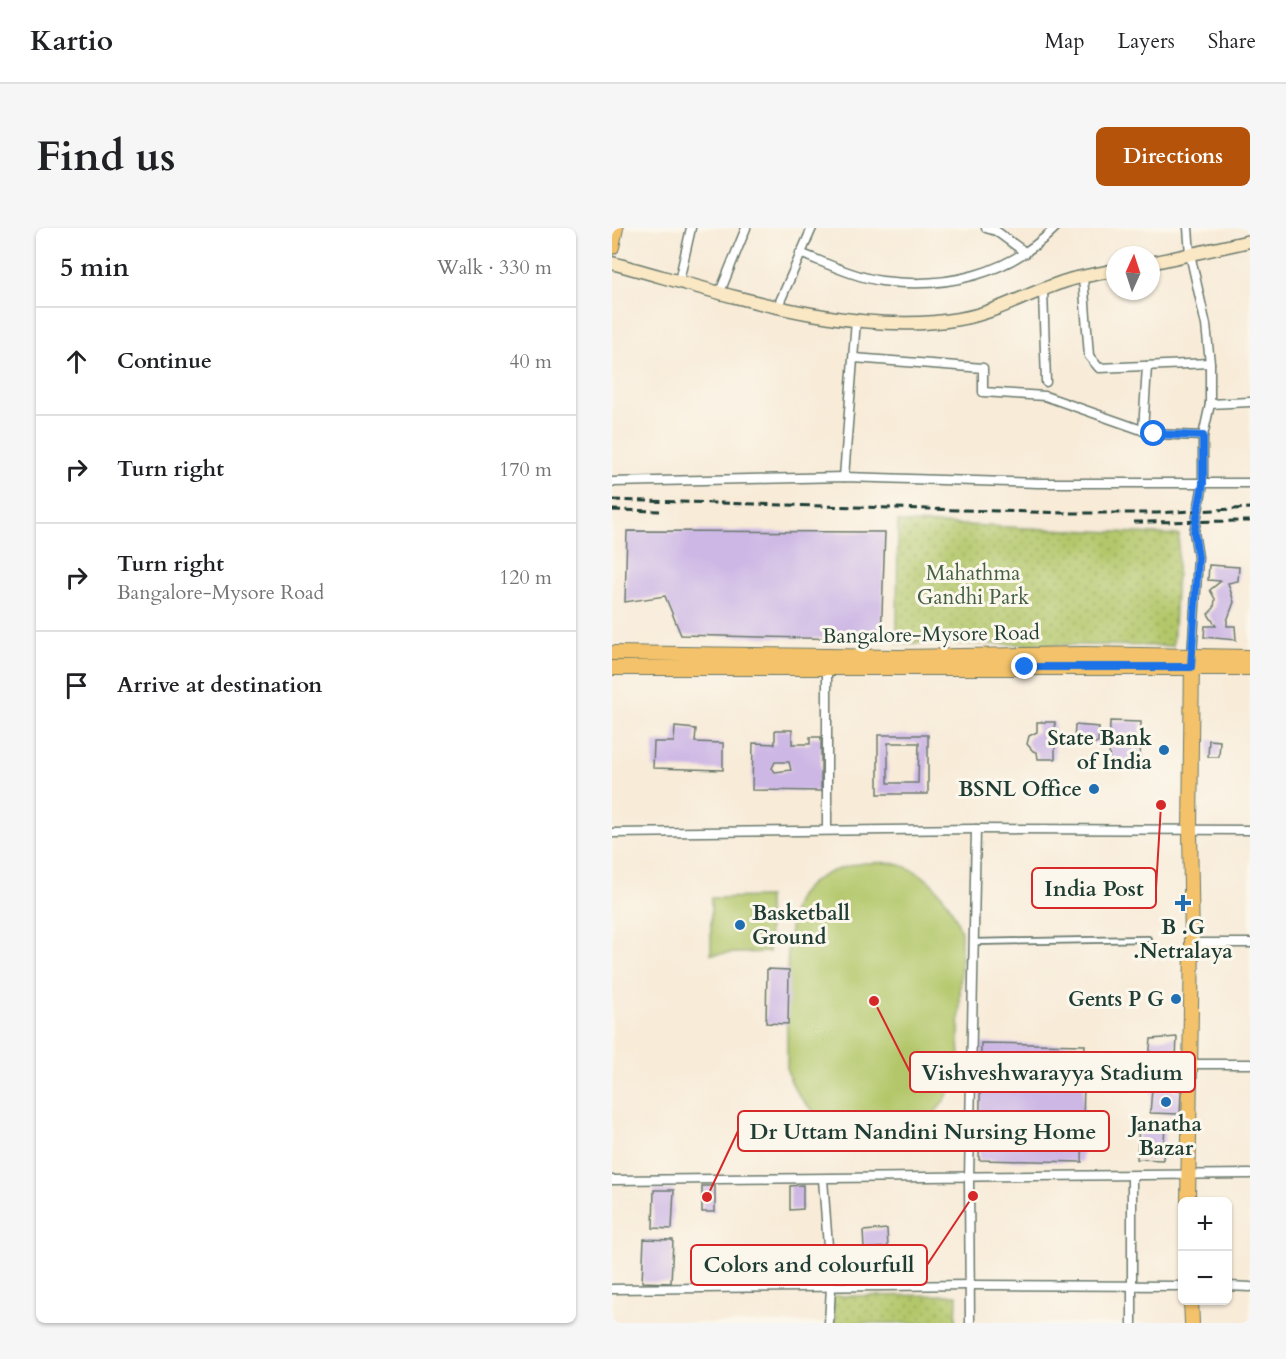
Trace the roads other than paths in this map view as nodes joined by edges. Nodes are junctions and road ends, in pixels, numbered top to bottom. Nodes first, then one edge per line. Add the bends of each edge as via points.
1 (616, 228) edge
2 (691, 228) edge
3 (746, 228) edge
4 (812, 228) edge
5 (986, 228) edge
6 (1055, 228) edge
7 (1188, 228) edge
8 (997, 230) edge
9 (1250, 242) edge
10 (612, 247) edge
11 (800, 253) junction
12 (1026, 253) junction
13 (1190, 254) junction
14 (1160, 261) edge
15 (612, 263) edge
16 (1106, 272) edge
17 (1083, 277) junction
18 (680, 281) junction
19 (1043, 290) junction
20 (720, 292) junction
21 (778, 306) junction
22 (856, 320) junction
23 (854, 358) junction
24 (1210, 363) junction
25 (1147, 366) junction
26 (1047, 382) dead end
27 (1250, 402) edge
28 (1210, 404) junction
29 (1143, 430) junction
30 (1203, 436) junction
31 (844, 477) junction
32 (612, 482) edge
33 (1250, 483) edge
34 (1203, 484) junction
35 (612, 653) edge
36 (1250, 657) edge
37 (1192, 662) junction
38 (612, 668) edge
39 (828, 668) junction
40 (1250, 668) edge
41 (976, 829) junction
42 (827, 830) junction
43 (1250, 830) edge
44 (1190, 831) junction
45 (612, 833) edge
46 (1148, 939) dead end
47 (974, 942) junction
48 (1192, 943) junction
49 (1250, 944) edge
50 (1188, 1064) junction
51 (1250, 1064) edge
52 (1250, 1174) edge
53 (1188, 1175) junction
54 (1132, 1176) junction
55 (969, 1178) junction
56 (823, 1179) junction
57 (612, 1180) edge
58 (1188, 1197) edge
59 (1132, 1284) junction
60 (970, 1285) junction
61 (1178, 1286) edge
62 (1232, 1286) edge
63 (831, 1287) junction
64 (1250, 1287) edge
65 (612, 1289) edge
66 (1191, 1305) edge
67 (830, 1323) edge
68 (970, 1323) edge
69 (1132, 1323) edge
70 (1192, 1323) edge

1 - 10 main road
2 - 18 street
3 - 20 street
4 - 11 street
5 - 8 street
6 - 12 street
7 - 13 street
8 - 12 street
9 - 13 street
11 - 12 street via 881,281 938,284 972,277
11 - 21 street
13 - 14 street
13 - 24 street
15 - 18 street
16 - 17 street
17 - 19 street
17 - 25 street via 1089,356 1094,365
18 - 20 street
19 - 22 street via 960,319 926,323
19 - 26 street
20 - 21 street
21 - 22 street
22 - 23 street
23 - 29 street via 983,368 983,392 1045,396
23 - 31 street
24 - 25 street
24 - 28 street
25 - 29 street
27 - 28 street
28 - 30 street
29 - 30 street
30 - 34 street
31 - 32 street
31 - 34 street
33 - 34 street
34 - 37 street via 1194,532 1198,557
35 - 37 main road, Bangalore-Mysore Road via 898,657 1084,654
36 - 37 main road, Bangalore-Mysore Road
37 - 39 main road, Bangalore-Mysore Road
37 - 40 main road, Bangalore-Mysore Road
37 - 44 main road
38 - 39 main road, Bangalore-Mysore Road
39 - 42 street
41 - 42 street
41 - 44 street
41 - 47 street
42 - 45 street
43 - 44 street
44 - 48 main road
46 - 47 lane
47 - 55 street
48 - 49 street
48 - 50 main road
50 - 51 street
50 - 53 main road
52 - 53 street
53 - 54 street
53 - 58 main road
54 - 55 street
54 - 59 street
55 - 56 street
55 - 60 street
56 - 57 street
56 - 63 street
59 - 60 street
59 - 61 street
59 - 69 street
60 - 63 street
60 - 68 street
62 - 64 street
63 - 65 street
63 - 67 street
66 - 70 main road

